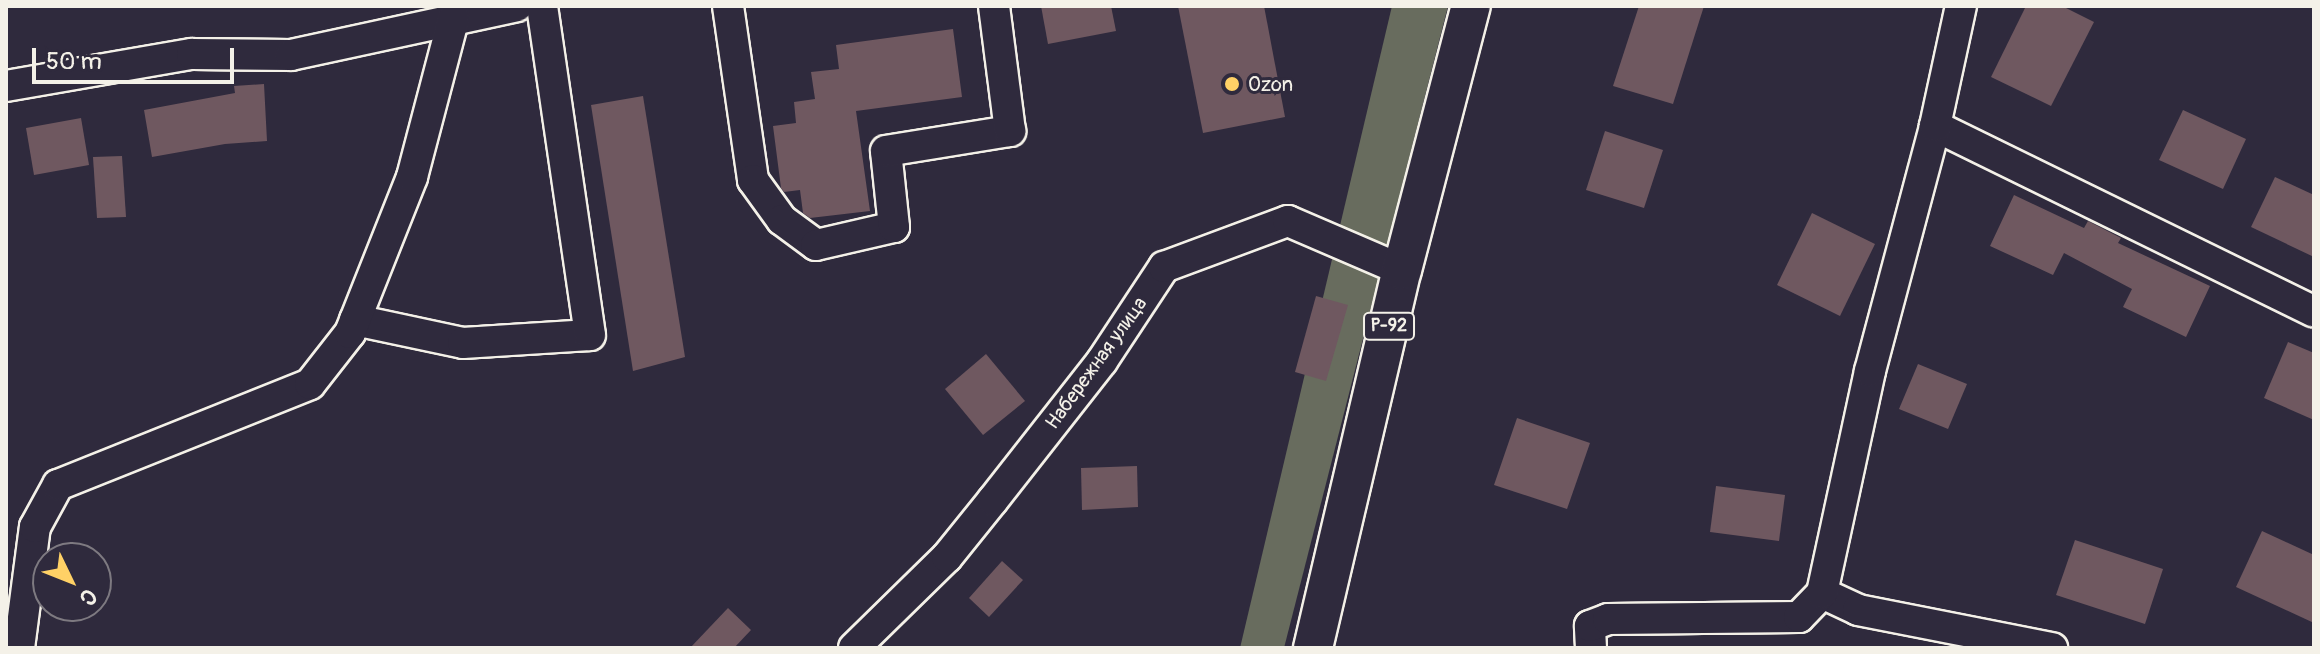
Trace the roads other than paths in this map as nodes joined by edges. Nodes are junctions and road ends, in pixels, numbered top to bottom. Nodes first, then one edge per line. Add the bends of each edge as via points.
1 (517, 6) edge
2 (542, 6) edge
3 (728, 6) edge
4 (994, 6) edge
5 (1471, 6) edge
6 (1961, 6) edge
7 (454, 17) junction
8 (6, 86) edge
9 (1935, 126) junction
10 (1402, 270) junction
11 (2314, 312) edge
12 (355, 320) junction
13 (1822, 593) junction
14 (19, 648) edge
15 (854, 648) edge
16 (1313, 648) edge
17 (1591, 648) edge
18 (2052, 648) edge

1 - 7 street
2 - 12 street via 590,335 463,343
3 - 4 street via 753,180 782,220 816,245 894,227 886,151 1010,131
5 - 10 main road, Р-92
6 - 9 street
7 - 8 street via 291,55 192,54
7 - 12 street via 412,177
9 - 11 street
9 - 13 street via 1870,371
10 - 15 street, Набережная улица via 1288,221 1164,267 1102,361 947,557
10 - 16 main road, Р-92
12 - 14 street via 310,384 58,485 35,527
13 - 17 street via 1799,617 1608,619 1590,626
13 - 18 street via 1858,610

